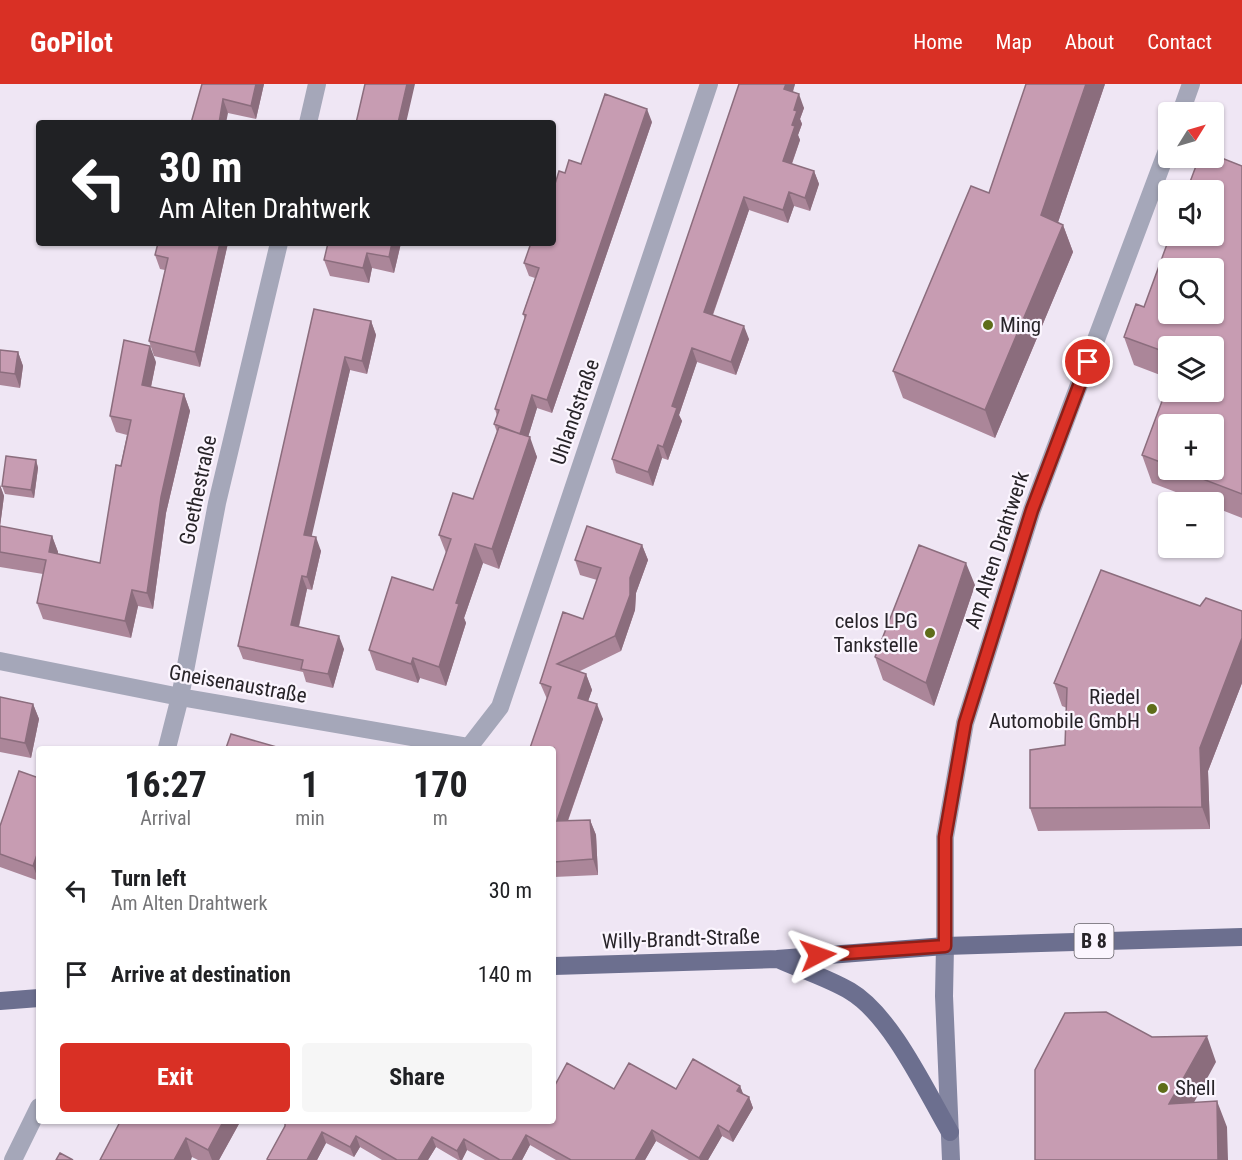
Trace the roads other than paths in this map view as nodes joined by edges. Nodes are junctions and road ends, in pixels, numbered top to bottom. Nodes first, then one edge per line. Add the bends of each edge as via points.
1 (317, 84) edge
2 (709, 84) edge
3 (1191, 84) edge
4 (1185, 102) edge
5 (309, 120) edge
6 (1160, 168) edge
7 (278, 246) edge
8 (0, 661) edge
9 (180, 697) junction
10 (168, 746) edge
11 (463, 746) edge
12 (470, 746) edge
13 (1242, 937) edge
14 (945, 946) junction
15 (777, 958) junction
16 (556, 966) edge
17 (36, 998) edge
18 (0, 1001) edge
19 (36, 1113) edge
20 (950, 1132) junction
21 (13, 1160) edge
22 (951, 1160) edge

1 - 5 street
2 - 12 street, Uhlandstraße via 500,707
3 - 4 street
6 - 14 street, Am Alten Drahtwerk via 1036,500 965,723 945,837
7 - 9 street, Goethestraße via 217,503
8 - 9 street, Gneisenaustraße
9 - 10 street, Goethestraße
9 - 11 street, Gneisenaustraße
13 - 14 main road, Willy-Brandt-Straße / B 8
14 - 15 main road, Willy-Brandt-Straße / B 8
14 - 20 main road
15 - 16 main road, Willy-Brandt-Straße / B 8
15 - 20 main road via 850,991 874,1010
17 - 18 main road
19 - 21 street
20 - 22 main road

